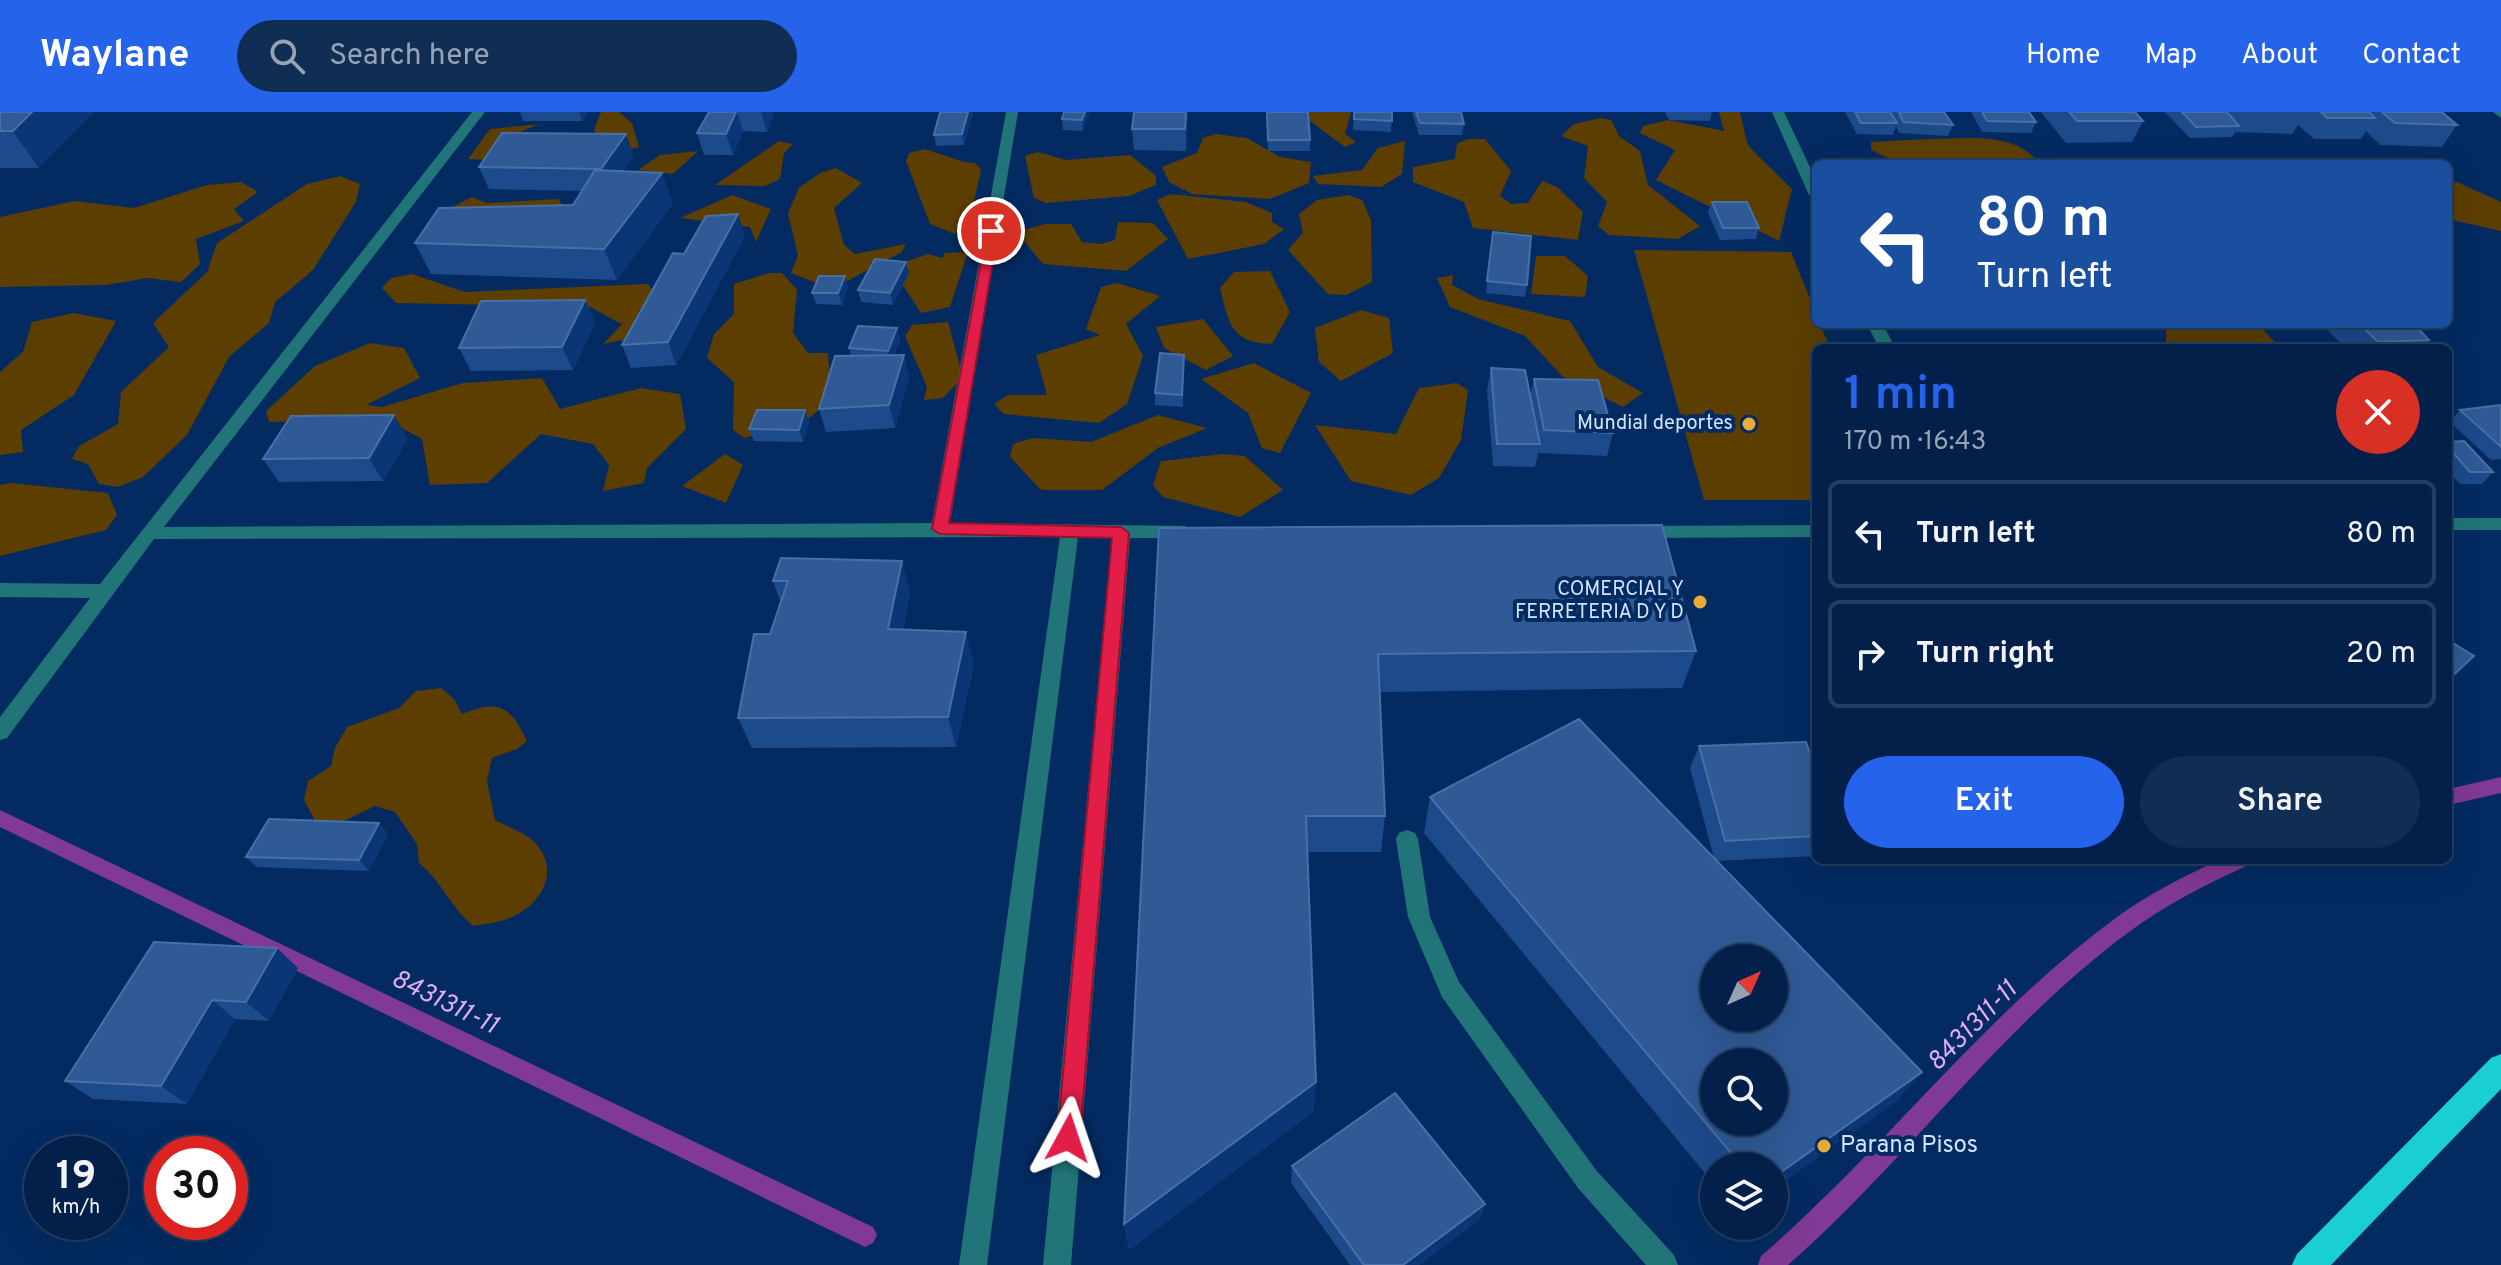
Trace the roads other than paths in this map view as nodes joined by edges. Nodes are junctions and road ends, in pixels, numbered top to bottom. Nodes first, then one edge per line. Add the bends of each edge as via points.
1 (479, 112) edge
2 (1012, 112) edge
3 (1778, 112) edge
4 (1812, 186) edge
5 (2452, 524) edge
6 (2501, 524) edge
7 (940, 529) junction
8 (1812, 531) edge
9 (1070, 532) junction
10 (1200, 532) edge
11 (1611, 532) edge
12 (149, 533) junction
13 (1121, 533) junction
14 (0, 590) edge
15 (105, 591) junction
16 (0, 732) edge
17 (1407, 839) dead end
18 (2501, 1068) edge
19 (973, 1265) edge
20 (1057, 1265) edge
21 (1664, 1265) edge
22 (2308, 1265) edge

1 - 12 street
2 - 7 street
3 - 4 street
5 - 6 street
7 - 9 street
7 - 12 street
8 - 11 street
9 - 13 street
9 - 19 street
10 - 13 street
12 - 15 street
13 - 20 street
14 - 15 street
15 - 16 street
17 - 21 street via 1419,917 1450,989 1587,1179
18 - 22 highway

